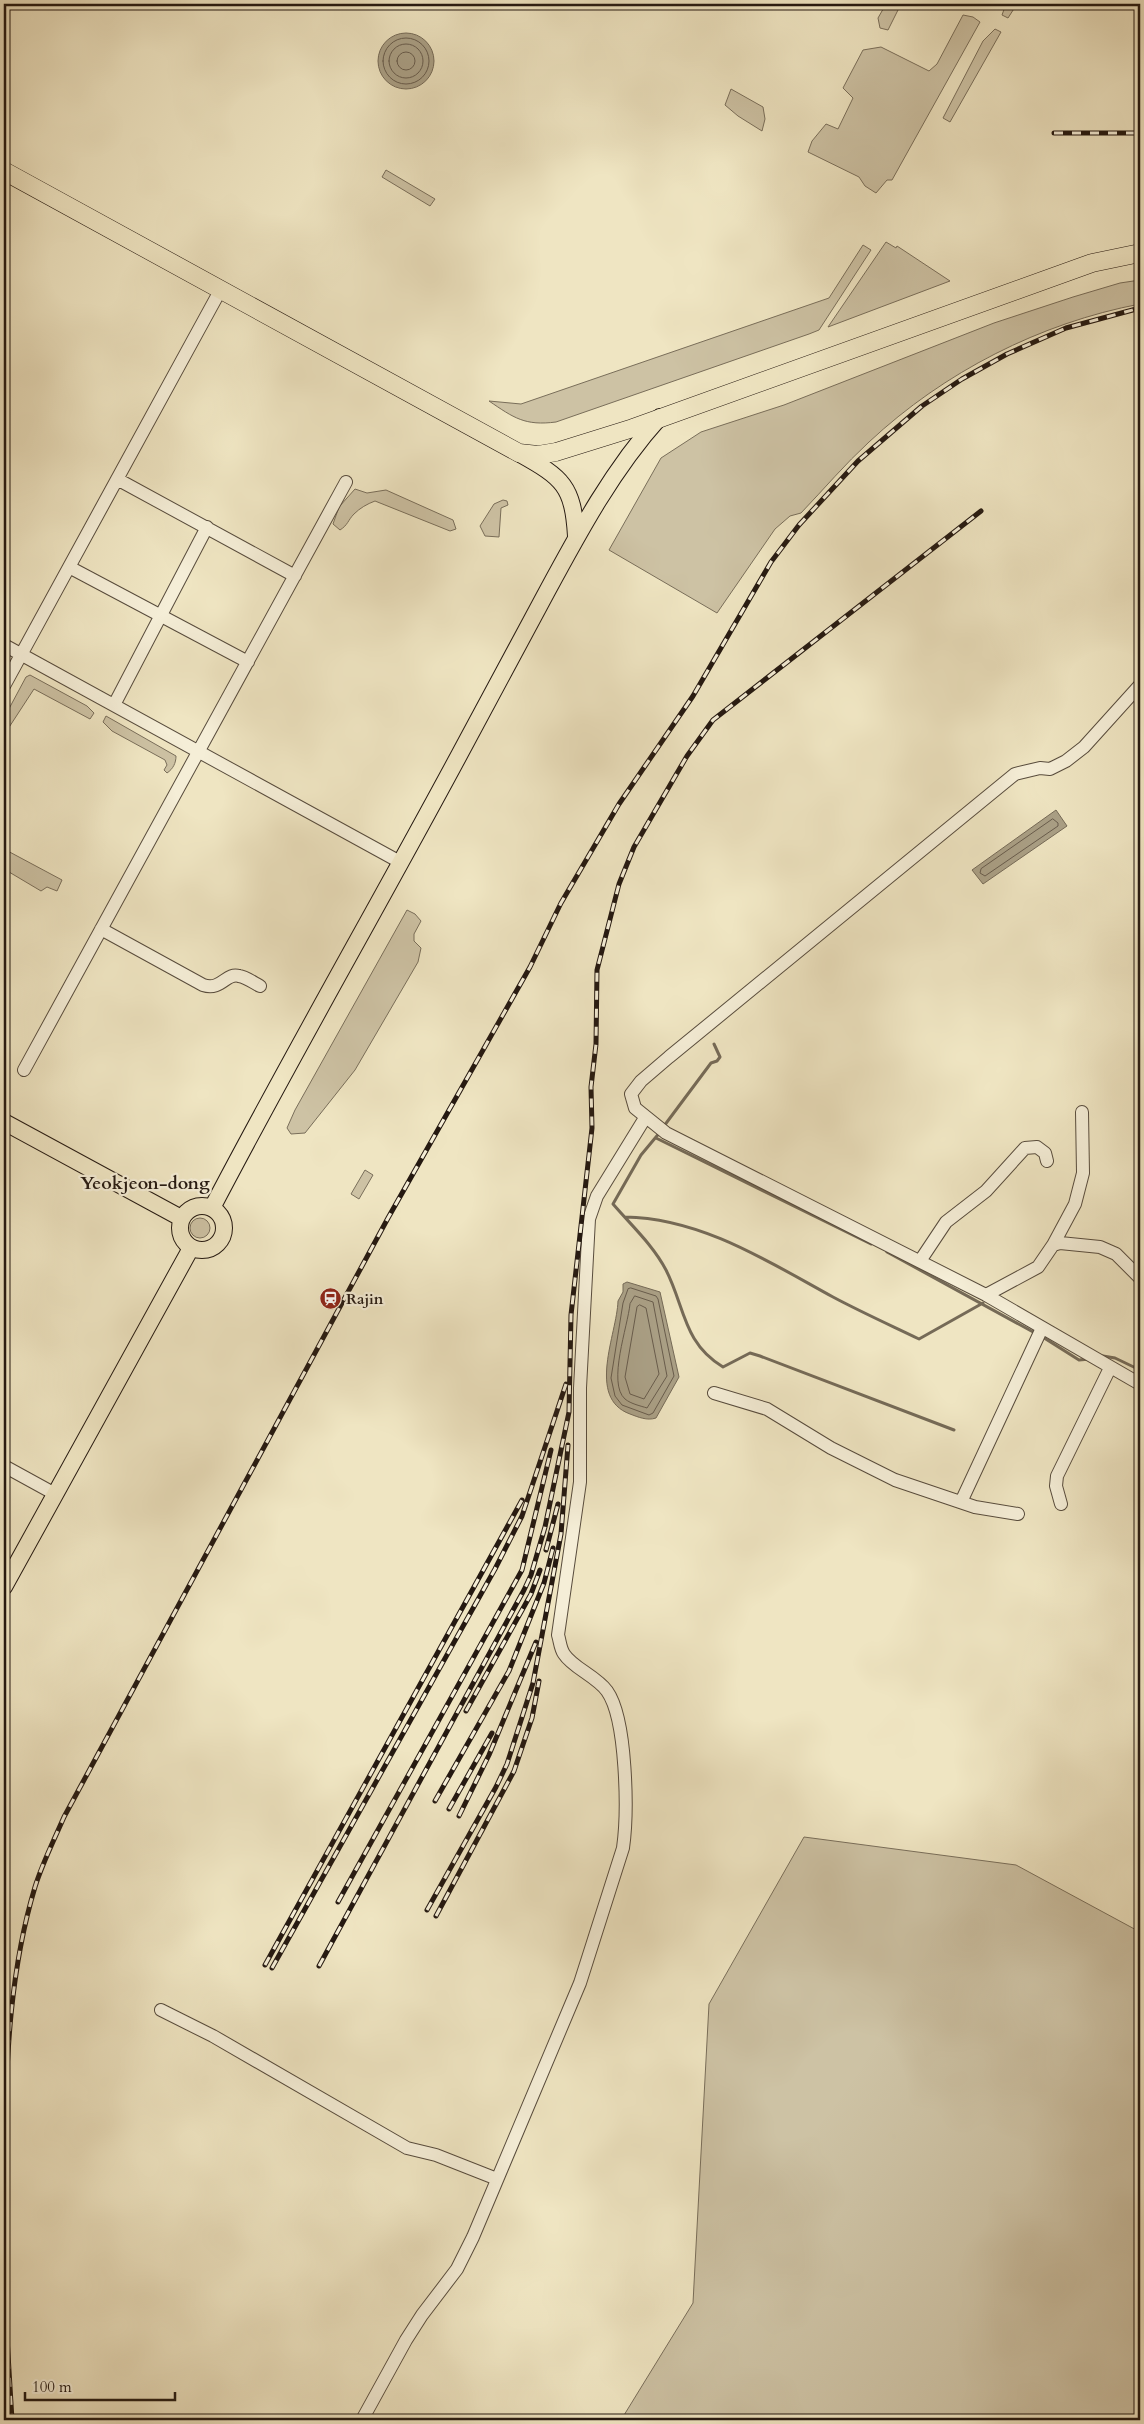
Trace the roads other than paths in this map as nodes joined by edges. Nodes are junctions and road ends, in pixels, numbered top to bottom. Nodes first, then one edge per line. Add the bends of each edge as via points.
1 (4, 171) edge
2 (1140, 253) edge
3 (220, 289) junction
4 (660, 417) junction
5 (519, 453) junction
6 (117, 479) junction
7 (346, 482) dead end
8 (207, 527) junction
9 (576, 536) junction
10 (69, 567) junction
11 (295, 576) junction
12 (161, 614) junction
13 (4, 645) edge
14 (21, 654) junction
15 (248, 662) junction
16 (1140, 685) edge
17 (4, 686) edge
18 (114, 705) junction
19 (198, 752) junction
20 (400, 862) junction
21 (101, 929) junction
22 (260, 986) dead end
23 (24, 1070) dead end
24 (1082, 1112) dead end
25 (645, 1118) junction
26 (4, 1122) edge
27 (1047, 1161) dead end
28 (212, 1208) junction
29 (181, 1218) junction
30 (1053, 1245) junction
31 (191, 1248) junction
32 (920, 1261) junction
33 (1140, 1278) edge
34 (986, 1295) junction
35 (1042, 1328) junction
36 (1099, 1362) junction
37 (1140, 1384) edge
38 (714, 1393) dead end
39 (4, 1466) edge
40 (55, 1494) junction
41 (961, 1502) junction
42 (1061, 1504) dead end
43 (1018, 1514) dead end
44 (4, 1587) edge
45 (161, 2010) dead end
46 (497, 2179) junction
47 (362, 2420) edge

1 - 3 highway
2 - 4 highway via 1084,266
3 - 5 highway
3 - 6 street
4 - 5 highway via 556,452 538,455
4 - 9 main road via 611,480
5 - 9 main road via 552,473 563,484 574,507
6 - 8 street
6 - 10 street
7 - 11 street
8 - 11 street
8 - 12 street
9 - 20 main road
10 - 12 street
10 - 14 street
11 - 15 street
12 - 15 street
12 - 18 street
13 - 14 street
14 - 17 street
14 - 18 street
15 - 19 street
16 - 25 street via 1078,752 1050,769 1015,774 641,1081 631,1094 635,1108
18 - 19 street
19 - 20 street
19 - 21 street
20 - 28 main road
21 - 22 street via 203,985 212,988 238,975
21 - 23 street
24 - 30 street via 1083,1173 1075,1204
25 - 32 street via 737,1170
25 - 46 street via 597,1196 589,1219 580,1388 580,1482 558,1635 565,1656 594,1677 615,1703 622,1747 623,1848 580,1983
26 - 29 main road
27 - 32 street via 1045,1153 1037,1147 1025,1148 986,1191 946,1222
28 - 29 main road via 195,1207
28 - 31 main road via 223,1222 222,1239 208,1250
29 - 31 main road via 180,1235
30 - 33 street via 1100,1248 1116,1254
30 - 34 street via 1038,1268
31 - 40 main road
32 - 34 street
34 - 35 street
35 - 36 street
35 - 41 street
36 - 37 street
36 - 42 street via 1057,1476
38 - 41 street via 767,1409 874,1470
39 - 40 street
40 - 44 main road
41 - 43 street
45 - 46 street via 213,2036 407,2148 436,2155
46 - 47 street via 457,2269 422,2315

